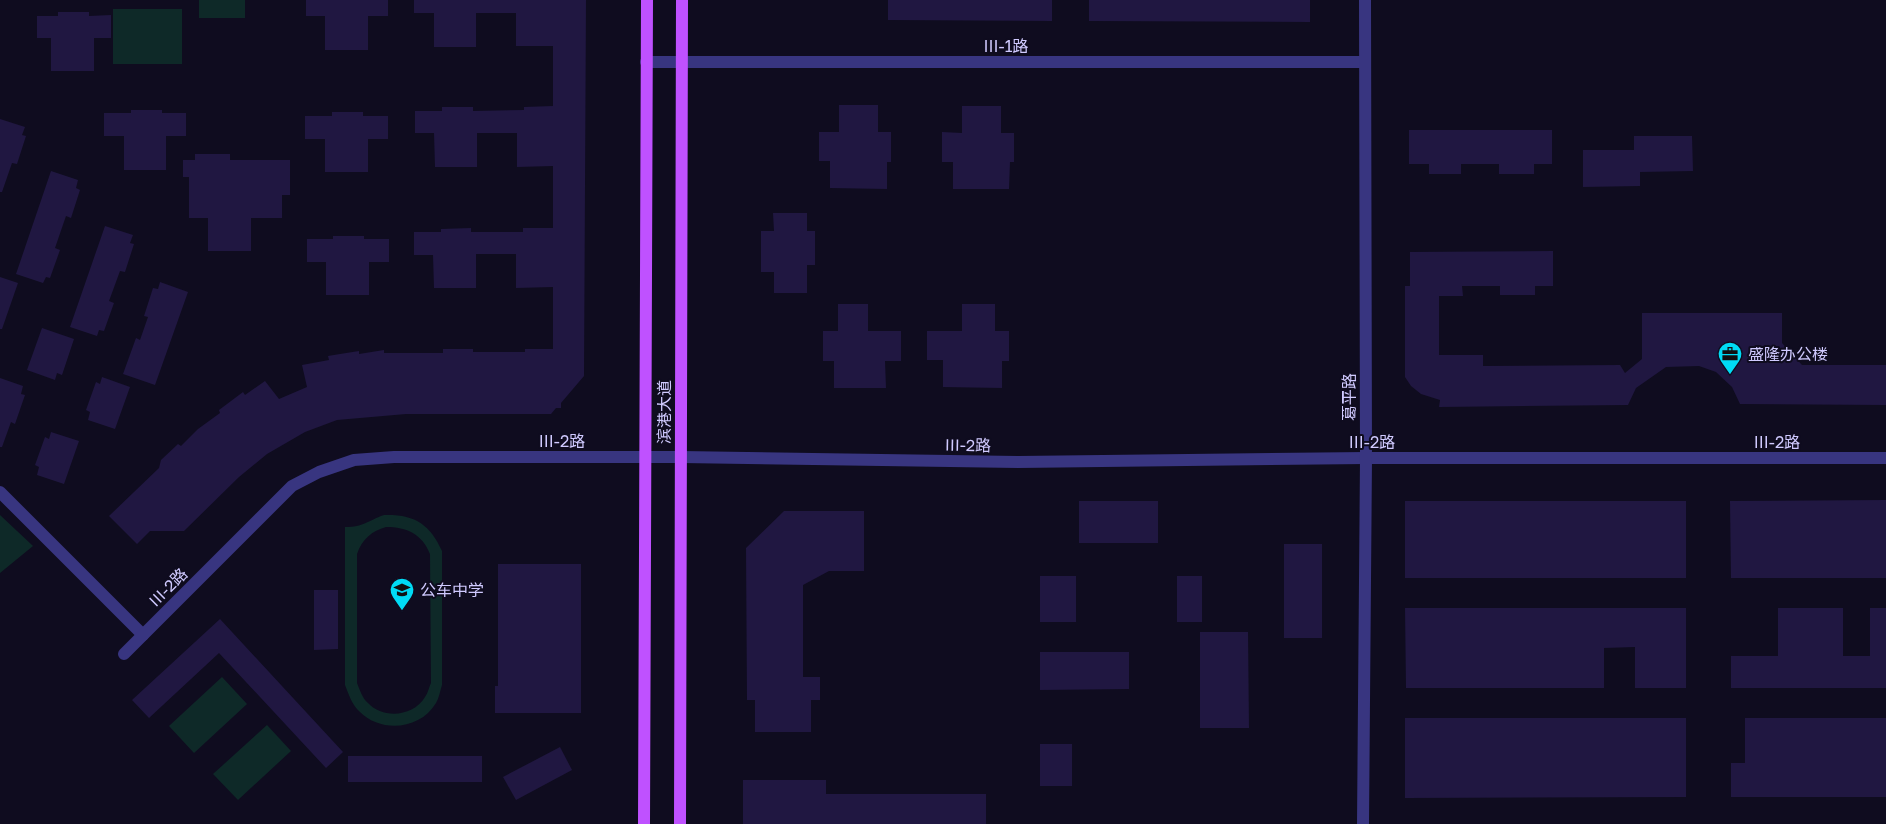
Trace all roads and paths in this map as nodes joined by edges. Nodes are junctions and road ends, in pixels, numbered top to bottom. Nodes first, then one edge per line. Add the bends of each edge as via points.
1 (647, 0) edge
2 (682, 0) edge
3 (1365, 0) edge
4 (646, 62) junction
5 (682, 62) junction
6 (1365, 62) junction
7 (646, 457) junction
8 (680, 457) junction
9 (1366, 458) junction
10 (1886, 458) edge
11 (0, 492) edge
12 (143, 635) junction
13 (124, 654) dead end
14 (644, 824) edge
15 (680, 824) edge
16 (1363, 824) edge

1 - 4 main road, 滨港大道
2 - 5 main road, 滨港大道
3 - 6 street, 葛平路
4 - 5 street, III-1路
4 - 7 main road, 滨港大道
5 - 6 street, III-1路
5 - 8 main road, 滨港大道
6 - 9 street, 葛平路
7 - 8 street, III-2路
7 - 12 street, III-2路 via 394,457 354,460 319,472 292,486
7 - 14 main road, 滨港大道
8 - 9 street, III-2路 via 1018,462
8 - 15 main road, 滨港大道
9 - 10 street, III-2路
9 - 16 street, 葛平路
11 - 12 street
12 - 13 street, III-2路

